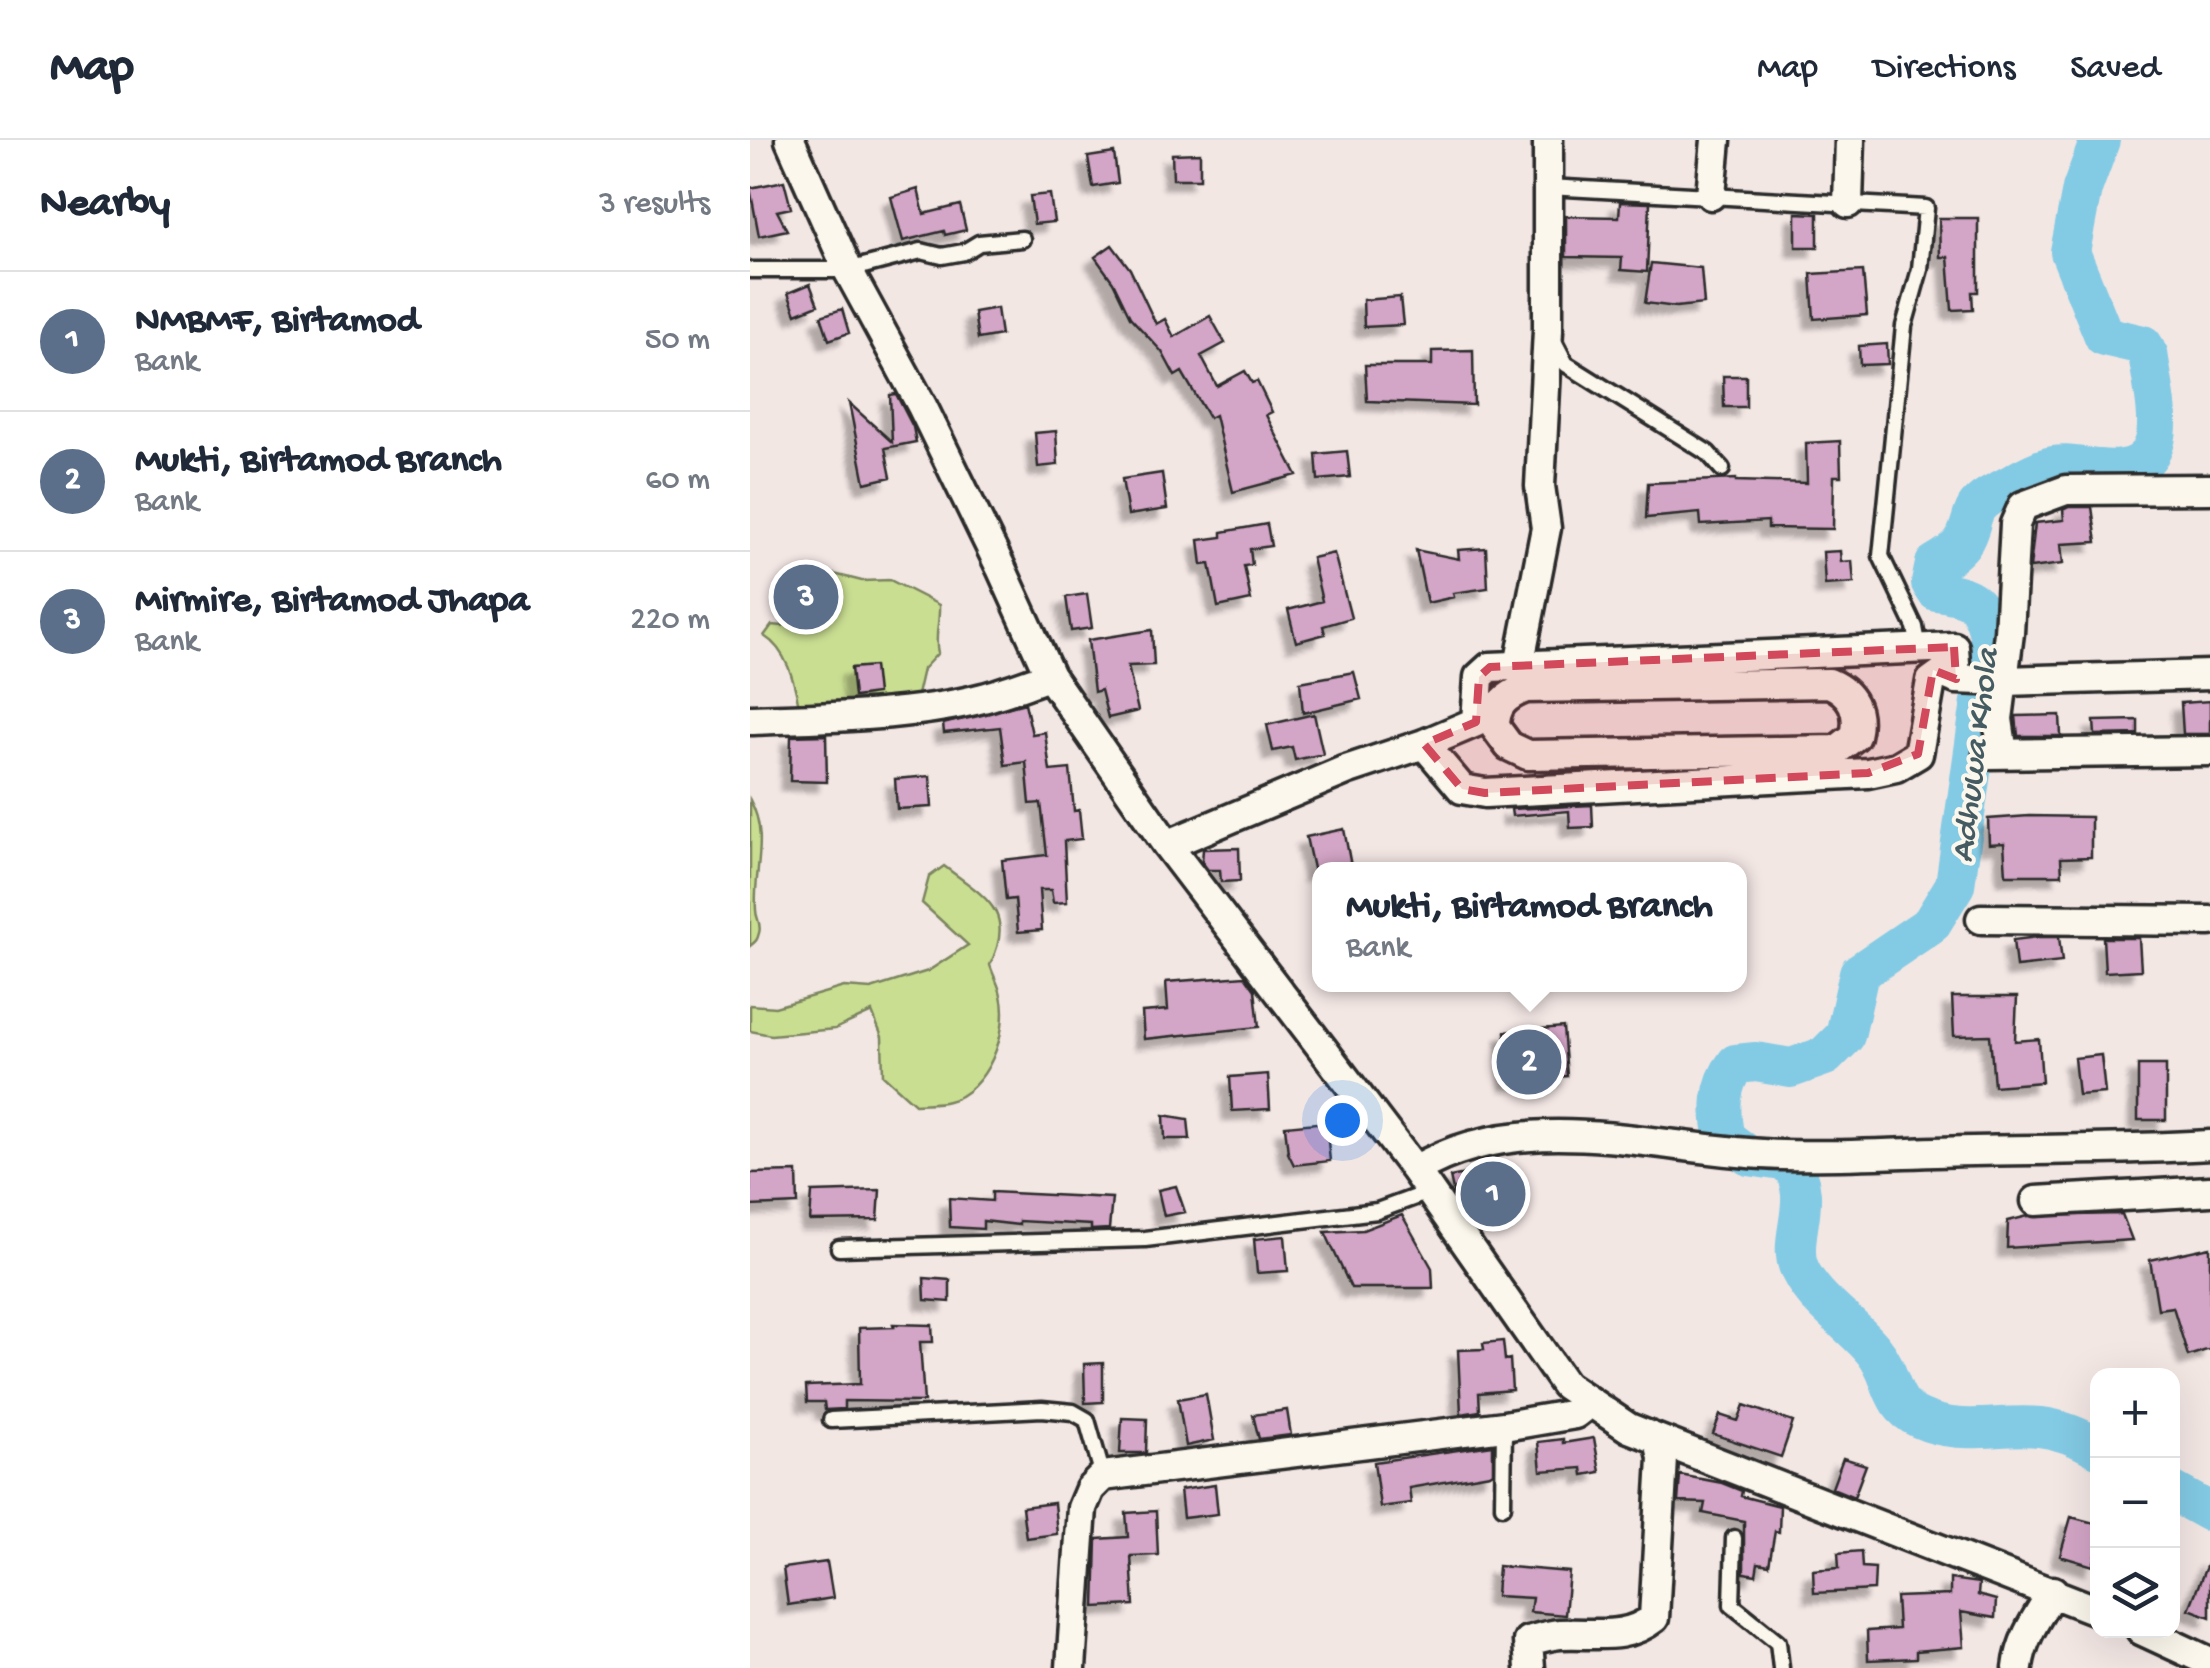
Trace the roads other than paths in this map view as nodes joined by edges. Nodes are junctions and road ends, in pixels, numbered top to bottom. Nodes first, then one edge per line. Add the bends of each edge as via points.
1 (790, 140) edge
2 (1548, 140) edge
3 (1716, 140) edge
4 (1850, 140) edge
5 (1548, 187) junction
6 (1711, 195) junction
7 (1848, 203) junction
8 (1022, 239) dead end
9 (750, 270) edge
10 (848, 270) junction
11 (1548, 330) junction
12 (1722, 469) dead end
13 (2210, 489) edge
14 (1920, 649) junction
15 (1519, 666) junction
16 (2210, 675) edge
17 (1050, 676) junction
18 (1960, 678) junction
19 (2001, 681) junction
20 (1828, 683) joint
21 (750, 720) edge
22 (1424, 744) junction
23 (2210, 751) edge
24 (1166, 846) junction
25 (1981, 919) dead end
26 (2210, 921) edge
27 (2210, 1144) edge
28 (1422, 1181) junction
29 (2210, 1191) edge
30 (2036, 1201) dead end
31 (839, 1248) dead end
32 (1588, 1404) junction
33 (831, 1420) dead end
34 (1504, 1426) junction
35 (1660, 1440) junction
36 (1103, 1476) junction
37 (1503, 1506) dead end
38 (1734, 1538) dead end
39 (2053, 1591) junction
40 (2090, 1607) edge
41 (2158, 1638) edge
42 (2210, 1662) edge
43 (1071, 1668) edge
44 (1530, 1668) edge
45 (1780, 1668) edge
46 (2018, 1668) edge

1 - 10 street
2 - 5 street
3 - 6 street
4 - 7 street
5 - 6 lane
5 - 11 street
6 - 7 lane
7 - 14 lane via 1926,208 1920,269 1904,326 1881,556
8 - 10 lane via 979,243 942,256 921,251
9 - 10 lane
10 - 17 street via 922,406
11 - 12 lane via 1566,364 1708,453
11 - 15 street via 1540,486 1546,528
13 - 19 street via 2066,490 2022,506
14 - 15 street
14 - 18 street via 1954,647
15 - 22 street via 1490,668 1479,677 1476,722
16 - 19 street
17 - 21 street via 980,699
17 - 24 street
18 - 19 street
18 - 22 street via 1942,674 1930,681 1918,754 1868,772 1485,792 1462,789
19 - 23 street via 1996,754
20 - 20 street via 1526,688 1496,709 1495,728 1528,755 1837,750 1855,736 1857,712 1847,693
22 - 24 street
24 - 28 street
25 - 26 street
27 - 28 street via 1782,1155 1614,1136 1528,1136 1435,1158
28 - 31 lane via 1378,1211 1146,1239
28 - 32 street via 1565,1385
29 - 30 street
32 - 34 street via 1575,1414
32 - 35 street
33 - 36 lane via 1073,1412 1087,1420
34 - 36 street
34 - 37 lane
35 - 39 street
35 - 44 street via 1654,1618 1621,1634 1528,1641
36 - 43 street via 1082,1508
38 - 45 lane via 1732,1605 1778,1642
39 - 40 street
39 - 46 street via 2028,1633
41 - 42 street

